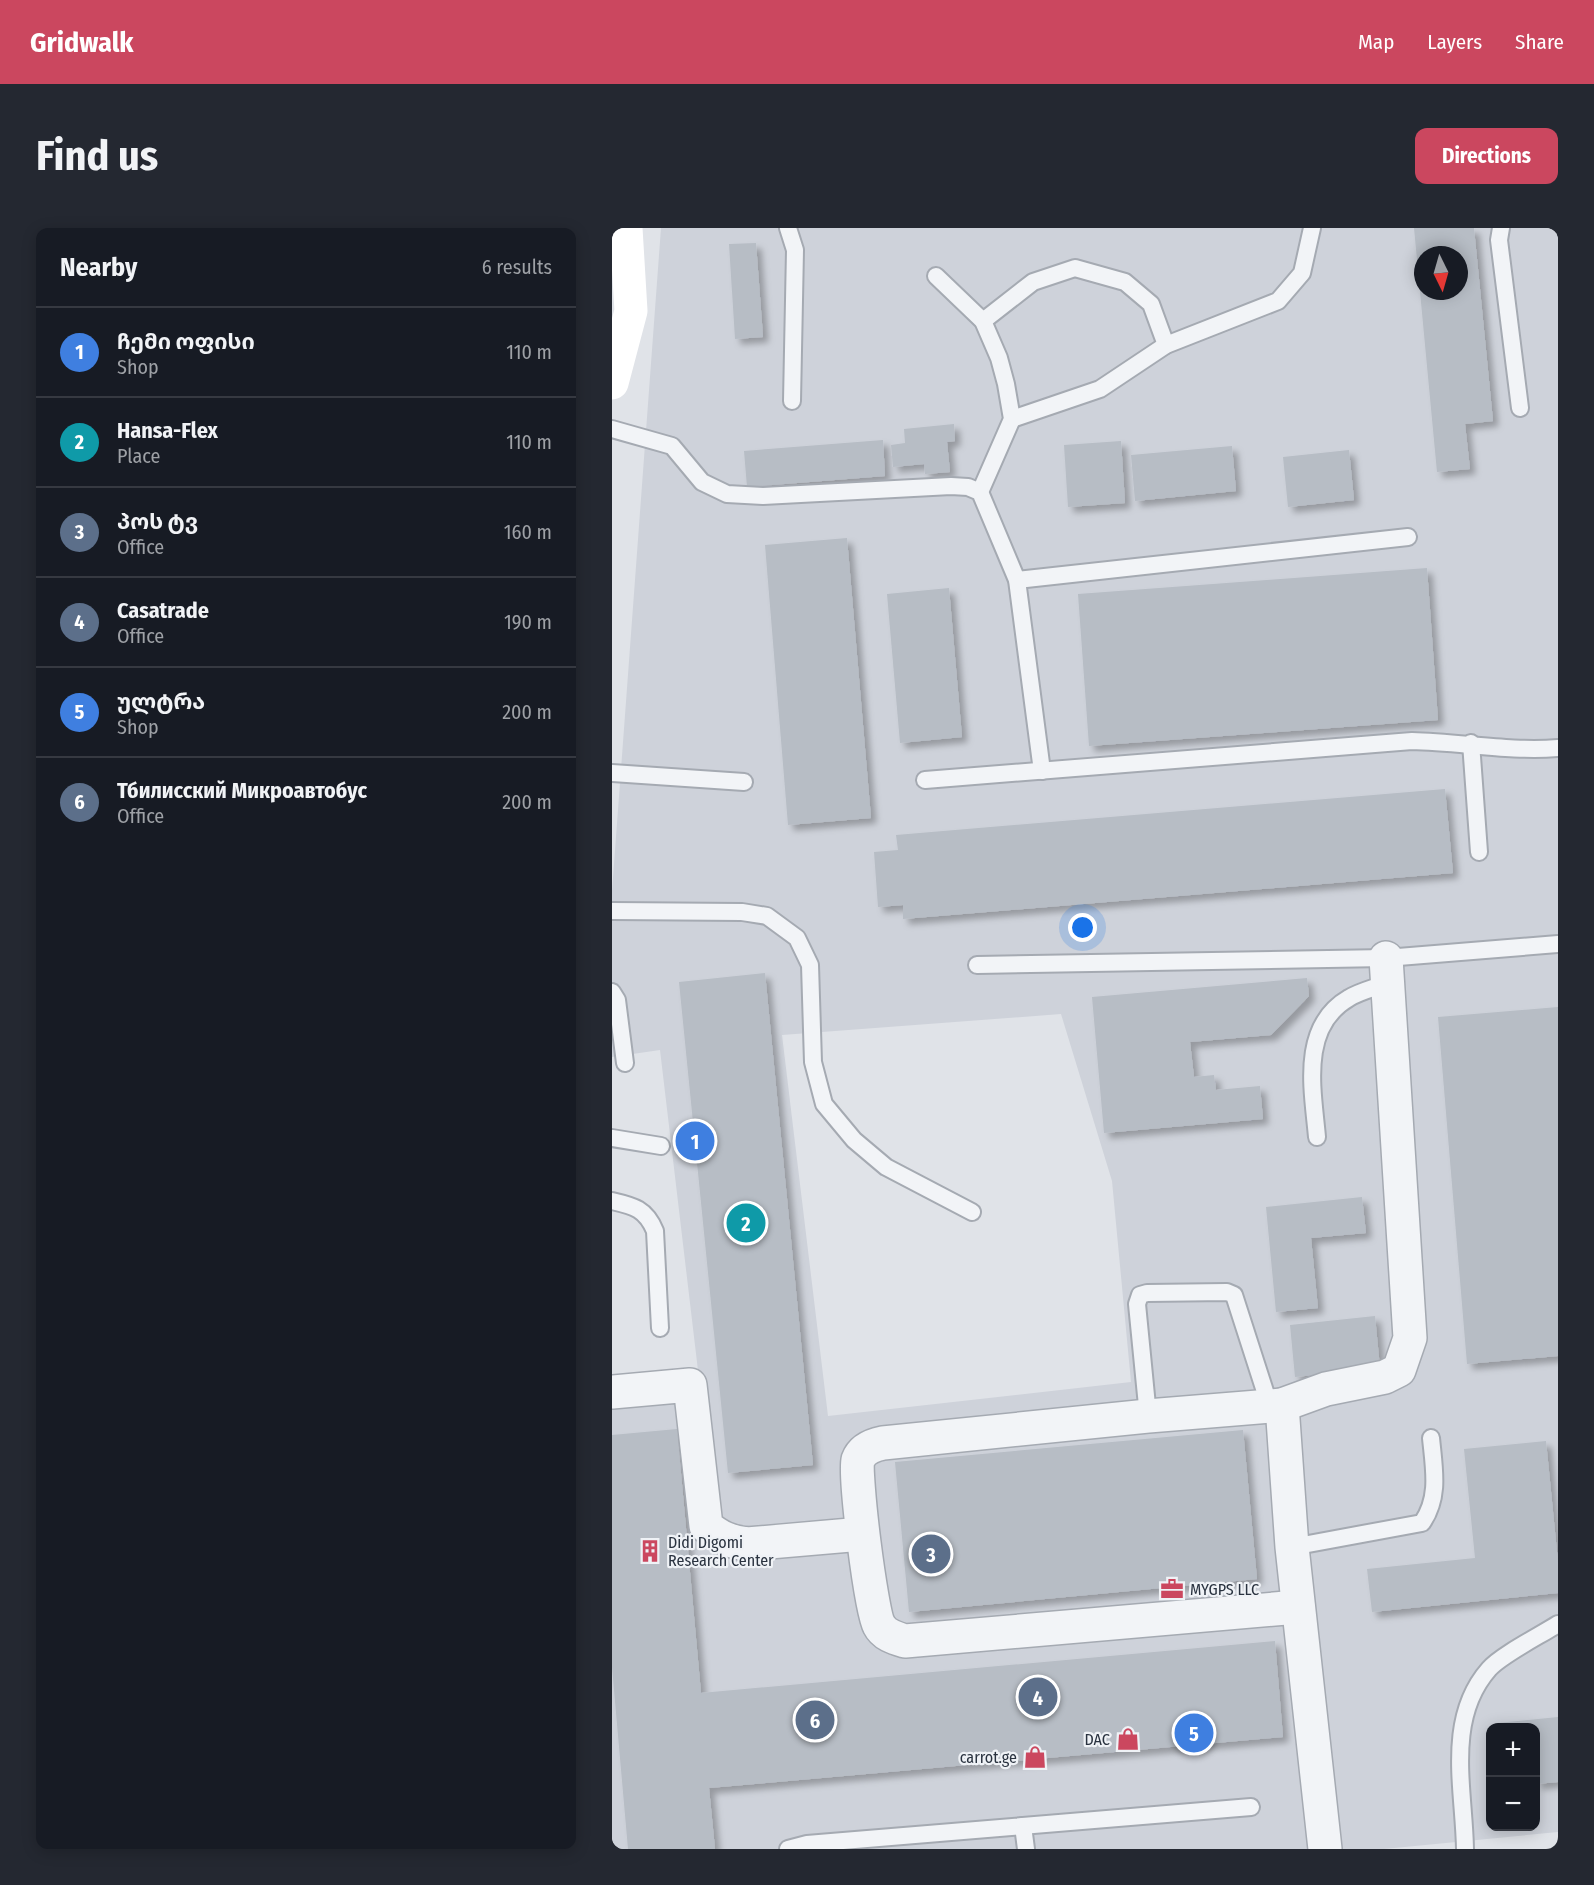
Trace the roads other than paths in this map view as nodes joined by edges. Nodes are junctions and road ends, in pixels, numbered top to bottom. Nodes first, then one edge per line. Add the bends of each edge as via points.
1 (626, 228) edge
2 (788, 228) edge
3 (1312, 228) edge
4 (1501, 228) edge
5 (936, 276) dead end
6 (622, 310) edge
7 (983, 321) junction
8 (1166, 345) junction
9 (612, 382) edge
10 (792, 401) dead end
11 (1520, 408) dead end
12 (1012, 419) junction
13 (612, 429) edge
14 (980, 492) junction
15 (1408, 537) dead end
16 (1017, 580) junction
17 (1471, 743) junction
18 (1558, 748) edge
19 (1042, 771) junction
20 (612, 773) edge
21 (925, 780) dead end
22 (744, 782) dead end
23 (1479, 852) dead end
24 (612, 911) edge
25 (1558, 944) edge
26 (977, 965) dead end
27 (1387, 970) junction
28 (612, 992) edge
29 (625, 1063) dead end
30 (1317, 1137) dead end
31 (612, 1138) edge
32 (661, 1146) dead end
33 (612, 1201) edge
34 (972, 1212) dead end
35 (660, 1328) dead end
36 (612, 1392) edge
37 (1276, 1406) junction
38 (1148, 1416) junction
39 (1431, 1438) dead end
40 (862, 1534) junction
41 (1292, 1547) junction
42 (1298, 1607) junction
43 (1558, 1624) edge
44 (1251, 1807) dead end
45 (1023, 1826) junction
46 (788, 1849) edge
47 (1026, 1849) edge
48 (1325, 1849) edge
49 (1465, 1849) edge

1 - 6 main road
2 - 10 lane via 795,250
3 - 8 lane via 1302,273 1278,301
4 - 11 lane via 1499,240
5 - 7 lane
6 - 9 main road
7 - 8 lane via 1033,282 1075,268 1125,282 1142,296 1151,304
7 - 12 lane via 999,358
8 - 12 lane via 1100,389
12 - 14 lane
13 - 14 lane via 672,446 702,482 727,494 763,496 951,486
14 - 16 lane
15 - 16 lane
16 - 19 lane
17 - 18 lane via 1528,750
17 - 19 lane via 1412,741
17 - 23 lane
19 - 21 lane
20 - 22 lane
24 - 34 lane via 742,912 767,916 797,939 810,965 813,1062 824,1104 854,1140 886,1167
25 - 27 lane
26 - 27 lane
27 - 30 lane via 1348,998 1320,1028 1311,1064
27 - 37 street via 1410,1338 1399,1370
28 - 29 lane via 617,1000
31 - 32 lane
33 - 35 lane via 649,1216 655,1231
36 - 40 street via 690,1385 706,1526 718,1536 747,1544
37 - 38 street
37 - 38 lane via 1234,1295 1147,1293 1140,1295 1137,1304
37 - 41 street
38 - 40 street via 873,1445 858,1461
39 - 41 lane via 1435,1484 1430,1512 1422,1523
40 - 42 street via 878,1624 890,1637 905,1641
41 - 42 street
42 - 48 street
43 - 49 lane via 1490,1668 1469,1700 1459,1737
44 - 45 lane
45 - 46 lane via 807,1844
45 - 47 lane

